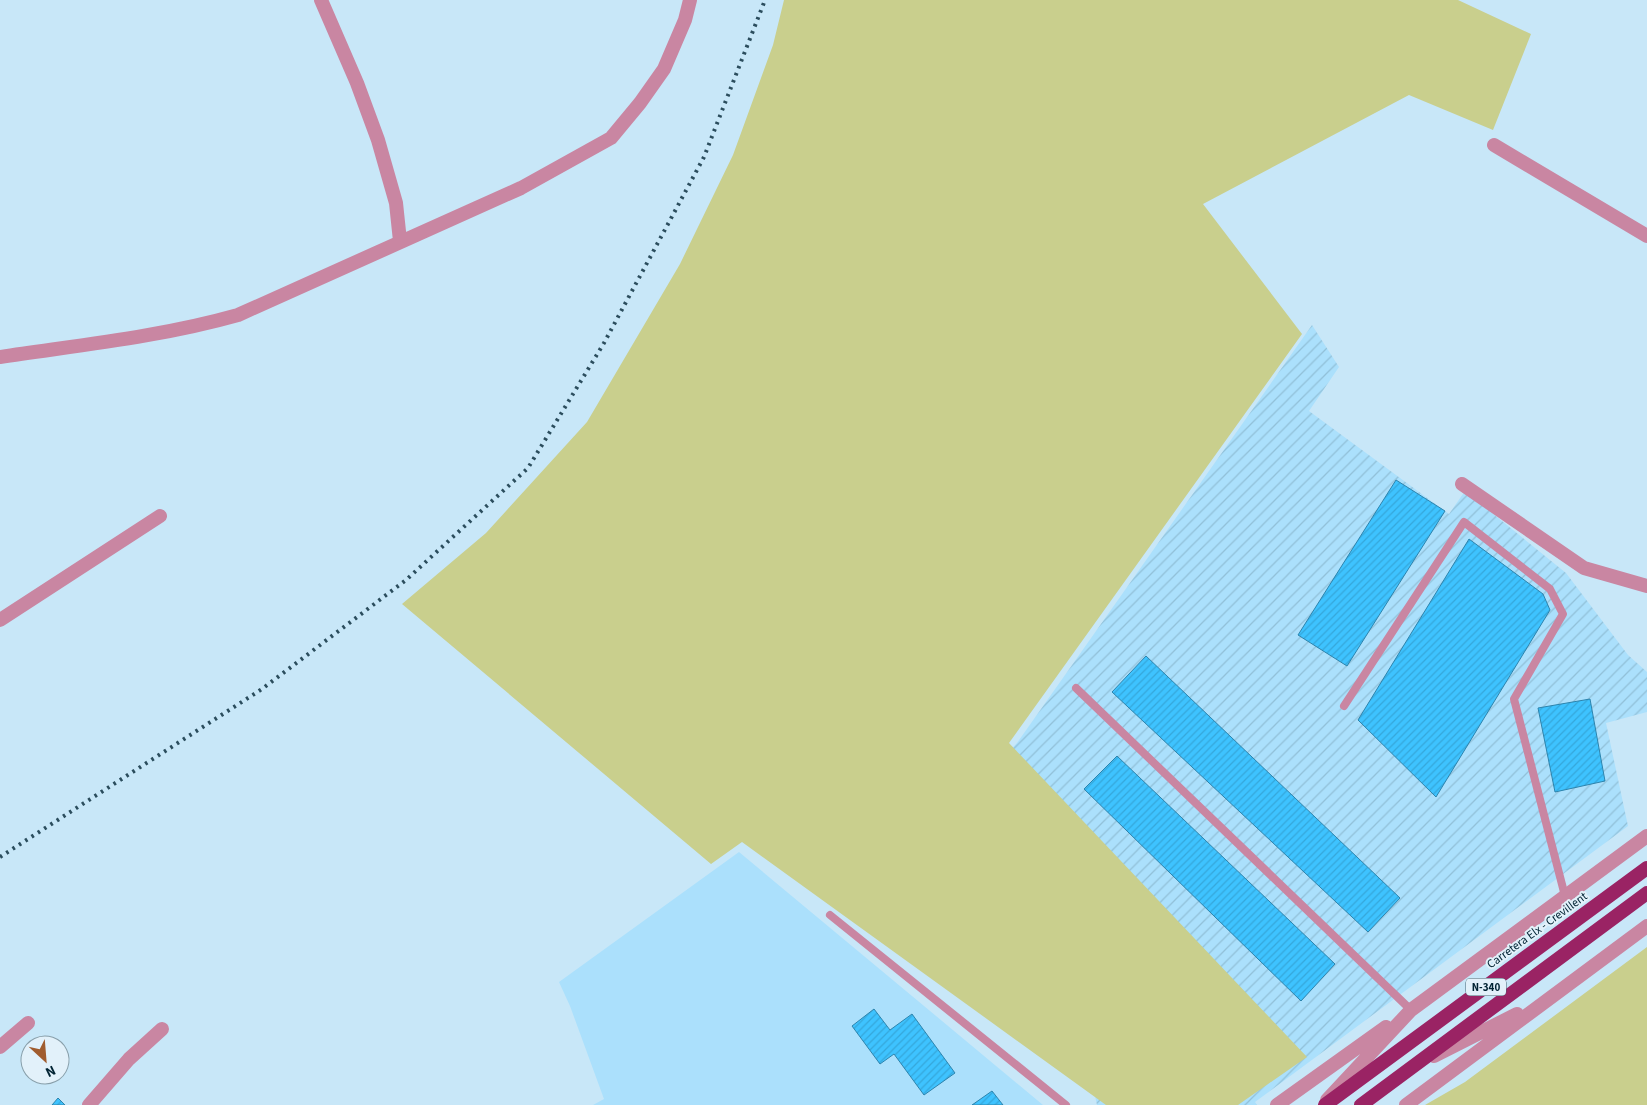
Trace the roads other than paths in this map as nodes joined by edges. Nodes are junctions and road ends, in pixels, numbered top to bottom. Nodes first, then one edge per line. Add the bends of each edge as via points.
1 (321, 0) edge
2 (690, 0) edge
3 (1494, 145) dead end
4 (1647, 236) edge
5 (400, 241) junction
6 (0, 357) edge
7 (1462, 484) dead end
8 (160, 516) dead end
9 (1647, 586) edge
10 (0, 620) edge
11 (1076, 688) dead end
12 (1344, 706) dead end
13 (1647, 836) edge
14 (1647, 868) edge
15 (1647, 893) edge
16 (1565, 896) junction
17 (830, 915) dead end
18 (1647, 926) edge
19 (1550, 997) junction
20 (1411, 1010) junction
21 (28, 1023) dead end
22 (162, 1029) dead end
23 (0, 1047) edge
24 (1415, 1065) junction
25 (89, 1105) edge
26 (1066, 1105) edge
27 (1277, 1105) edge
28 (1323, 1105) edge
29 (1361, 1105) edge
30 (1406, 1105) edge

1 - 5 street via 378,140 396,203
2 - 5 street via 664,69 611,138 521,188
3 - 4 street
5 - 6 street via 238,315 155,334
7 - 9 street via 1584,568
8 - 10 street
11 - 20 lane
12 - 16 lane via 1464,522 1550,588 1563,614 1514,699
13 - 16 street
14 - 28 highway, Carretera Elx - Crevillent / N-340
15 - 24 highway, N-340
16 - 20 street
17 - 26 lane
18 - 19 street
19 - 24 street
19 - 30 street
20 - 27 street
20 - 28 street
21 - 23 street
22 - 25 street
24 - 29 highway, N-340

